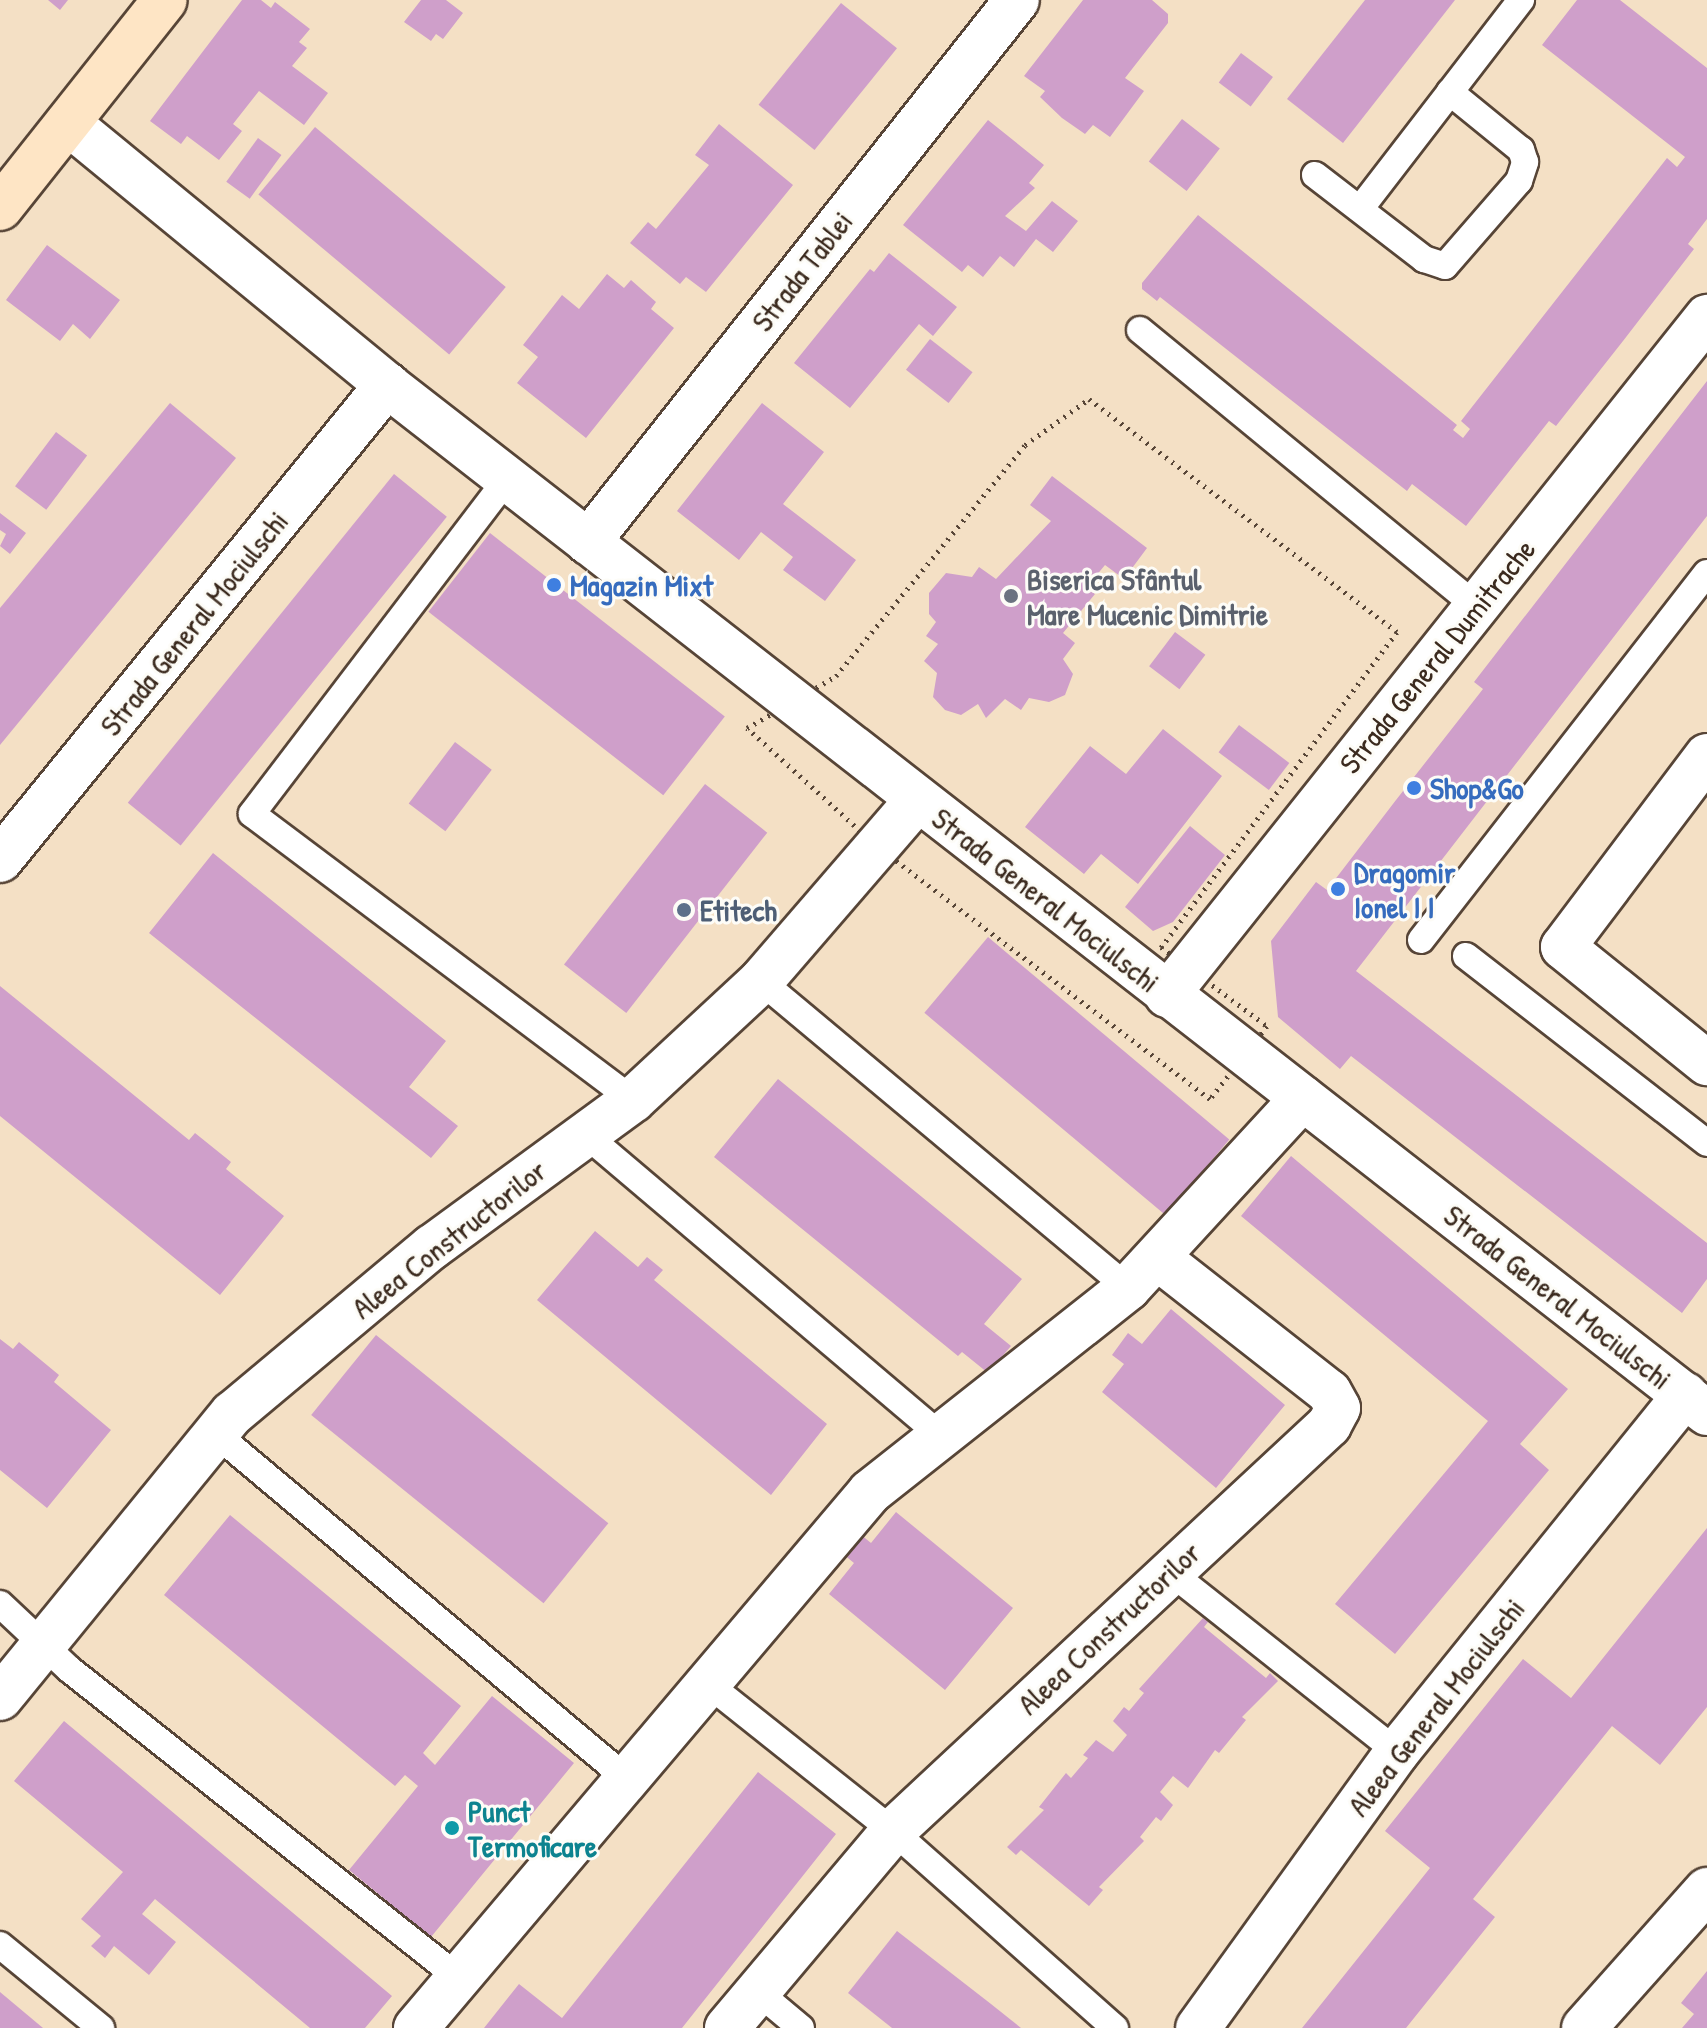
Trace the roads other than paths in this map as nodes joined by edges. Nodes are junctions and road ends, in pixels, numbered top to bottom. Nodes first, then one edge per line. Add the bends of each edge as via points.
1 (165, 0) edge
2 (1017, 0) edge
3 (1521, 0) edge
4 (1450, 92) junction
5 (68, 123) junction
6 (1315, 175) dead end
7 (0, 208) edge
8 (1360, 209) junction
9 (1707, 317) edge
10 (1140, 330) dead end
11 (387, 385) junction
12 (507, 479) junction
13 (588, 542) junction
14 (1707, 573) edge
15 (1476, 606) junction
16 (1707, 756) edge
17 (918, 799) junction
18 (0, 860) edge
19 (1421, 940) dead end
20 (1466, 956) dead end
21 (761, 981) junction
22 (1177, 981) junction
23 (1707, 1063) edge
24 (1303, 1098) junction
25 (633, 1100) junction
26 (585, 1134) junction
27 (1707, 1143) edge
28 (1158, 1258) junction
29 (1128, 1288) junction
30 (1696, 1404) edge
31 (215, 1433) junction
32 (940, 1435) junction
33 (1169, 1571) junction
34 (0, 1604) edge
35 (44, 1641) junction
36 (708, 1684) junction
37 (0, 1698) edge
38 (1397, 1752) junction
39 (627, 1779) junction
40 (893, 1831) junction
41 (1707, 1890) edge
42 (0, 1945) edge
43 (459, 1978) junction
44 (758, 1992) junction
45 (101, 2028) edge
46 (416, 2028) edge
47 (727, 2028) edge
48 (801, 2028) edge
49 (1115, 2028) edge
50 (1198, 2028) edge
51 (1584, 2028) edge

1 - 5 main road
2 - 13 street, Strada Tablei
3 - 4 lane
4 - 8 lane
4 - 8 lane via 1521,150 1525,162 1519,181 1445,266 1424,259
5 - 7 main road
5 - 11 street, Strada General Mociulschi
6 - 8 lane
9 - 15 street, Strada General Dumitrache
10 - 15 lane
11 - 12 street, Strada General Mociulschi
11 - 18 street, Strada General Mociulschi
12 - 13 street, Strada General Mociulschi
12 - 25 lane via 252,814
13 - 17 street, Strada General Mociulschi via 799,700
14 - 19 lane
15 - 22 street, Strada General Dumitrache
16 - 23 street via 1563,947
17 - 21 street, Aleea Constructorilor
17 - 22 street, Strada General Mociulschi
20 - 27 lane
21 - 25 street, Aleea Constructorilor
21 - 29 lane
22 - 24 street, Strada General Mociulschi via 1246,1054
24 - 28 street
24 - 30 street, Strada General Mociulschi
25 - 26 street, Aleea Constructorilor
26 - 31 street, Aleea Constructorilor via 432,1247
26 - 32 lane
28 - 29 street
28 - 33 street, Aleea Constructorilor via 1329,1392 1338,1408 1329,1425
29 - 32 street
30 - 38 street, Aleea General Mociulschi
31 - 35 street, Aleea Constructorilor
31 - 39 lane
32 - 36 street via 870,1492
33 - 38 lane
33 - 40 street, Aleea Constructorilor
34 - 35 lane
35 - 37 street, Aleea Constructorilor
35 - 43 lane via 69,1669
36 - 39 street
36 - 40 lane
38 - 50 street, Aleea General Mociulschi
39 - 43 street
40 - 44 street, Aleea Constructorilor
40 - 49 lane
41 - 51 street
42 - 45 lane
43 - 46 street
44 - 47 street, Aleea Constructorilor
44 - 48 lane

